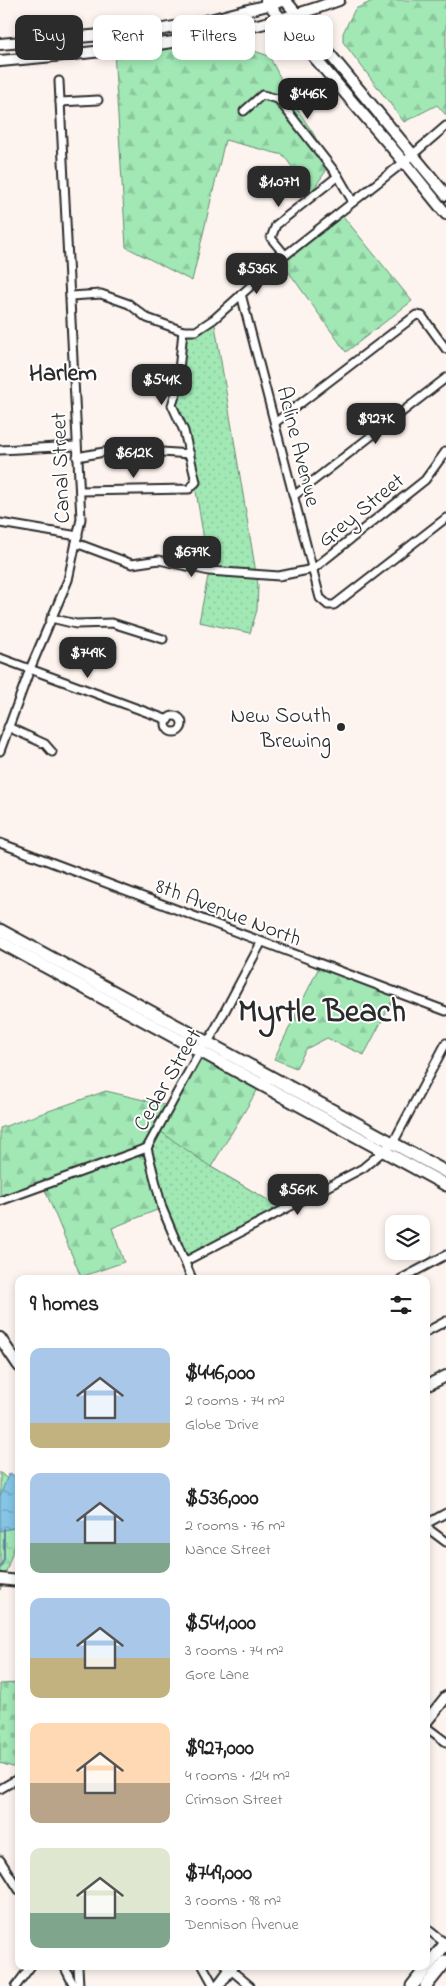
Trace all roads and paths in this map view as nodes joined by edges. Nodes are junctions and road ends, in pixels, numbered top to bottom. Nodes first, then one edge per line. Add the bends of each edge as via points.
1 (286, 0) edge
2 (340, 0) edge
3 (267, 2) edge
4 (298, 14) junction
5 (278, 15) edge
6 (295, 15) edge
7 (265, 23) edge
8 (0, 44) edge
9 (317, 60) edge
10 (0, 61) edge
11 (59, 81) dead end
12 (98, 100) dead end
13 (60, 102) junction
14 (244, 111) dead end
15 (446, 126) edge
16 (414, 154) junction
17 (404, 162) junction
18 (338, 176) junction
19 (446, 195) edge
20 (353, 202) junction
21 (446, 214) edge
22 (285, 255) junction
23 (241, 294) junction
24 (71, 296) junction
25 (183, 331) junction
26 (446, 349) edge
27 (446, 378) edge
28 (276, 422) junction
29 (76, 446) junction
30 (0, 450) edge
31 (446, 451) edge
32 (190, 454) junction
33 (77, 457) junction
34 (80, 491) junction
35 (295, 495) junction
36 (446, 518) edge
37 (0, 523) edge
38 (77, 540) junction
39 (313, 569) junction
40 (51, 618) junction
41 (163, 639) dead end
42 (0, 658) edge
43 (30, 670) junction
44 (168, 720) dead end
45 (8, 727) junction
46 (0, 750) edge
47 (52, 752) dead end
48 (0, 842) edge
49 (0, 930) edge
50 (0, 942) edge
51 (261, 943) junction
52 (446, 1011) edge
53 (446, 1043) edge
54 (202, 1047) junction
55 (393, 1143) junction
56 (147, 1148) junction
57 (383, 1151) junction
58 (446, 1172) edge
59 (446, 1185) edge
60 (0, 1201) edge
61 (446, 1255) edge
62 (186, 1261) junction
63 (191, 1275) edge
64 (408, 1275) edge
65 (446, 1321) edge
66 (430, 1330) edge
67 (0, 1338) edge
68 (15, 1360) edge
69 (446, 1376) edge
70 (446, 1383) edge
71 (430, 1384) edge
72 (430, 1392) edge
73 (446, 1513) edge
74 (430, 1523) edge
75 (430, 1528) edge
76 (446, 1542) edge
77 (0, 1579) edge
78 (15, 1581) edge
79 (446, 1697) edge
80 (430, 1717) edge
81 (430, 1730) edge
82 (446, 1742) edge
83 (15, 1780) edge
84 (0, 1789) edge
85 (0, 1860) edge
86 (15, 1884) edge
87 (430, 1931) edge
88 (446, 1944) edge
89 (446, 1961) edge
90 (430, 1964) edge
91 (29, 1970) edge
92 (66, 1970) edge
93 (78, 1970) edge
94 (206, 1970) edge
95 (228, 1970) edge
96 (233, 1970) edge
97 (425, 1970) edge
98 (16, 1986) edge
99 (74, 1986) edge
100 (79, 1986) edge
101 (216, 1986) edge
102 (250, 1986) edge
103 (412, 1986) edge
104 (426, 1986) edge

1 - 3 main road
1 - 4 main road
2 - 4 main road
3 - 5 main road
3 - 8 main road via 210,20 158,30
4 - 6 main road
4 - 16 main road
7 - 10 main road via 213,37 140,48
9 - 17 main road
11 - 13 street, Canal Street
12 - 13 street
13 - 24 street, Canal Street
14 - 18 street via 262,95 278,99
15 - 16 street
16 - 17 street
16 - 19 main road
17 - 20 street
17 - 21 main road
18 - 20 street
18 - 22 street via 276,225 271,238
20 - 22 street
22 - 23 street
23 - 25 street via 202,328
23 - 28 street, Acline Avenue
24 - 25 street via 101,294 129,304 147,318
24 - 29 street, Canal Street
25 - 32 street via 172,404
26 - 28 street via 419,314
27 - 35 street
28 - 35 street, Acline Avenue
29 - 30 street
29 - 33 street, Canal Street
31 - 39 street, Grey Street via 425,480
32 - 33 street via 120,449
32 - 34 street via 196,482 189,489
33 - 34 street, Canal Street
34 - 38 street, Canal Street via 81,519
35 - 39 street, Acline Avenue
36 - 39 street, Acline Avenue via 334,605 328,605 320,598
37 - 38 street
38 - 39 street via 132,564 159,560 209,571 279,576
38 - 40 street, Canal Street via 68,580
40 - 41 street via 76,624 112,623
40 - 43 street, Canal Street
42 - 43 street
43 - 44 street
43 - 45 street, Canal Street
45 - 46 street, Canal Street
45 - 47 street via 45,744
48 - 51 street, 8th Avenue North
49 - 54 main road
50 - 54 main road
51 - 52 street, 8th Avenue North
51 - 54 street, Cedar Street via 211,1037
53 - 55 street
54 - 55 main road
54 - 56 street, Cedar Street
54 - 57 main road
55 - 57 street
55 - 58 main road
56 - 60 street, Cedar Street
56 - 62 street via 162,1208
57 - 59 main road
57 - 62 street via 363,1168
61 - 64 street
62 - 63 street
65 - 66 street
67 - 68 main road
69 - 71 main road
70 - 72 main road
73 - 74 street
75 - 76 street
77 - 78 main road
79 - 80 main road
81 - 82 street
83 - 84 street
85 - 86 street
87 - 88 street
88 - 90 main road
89 - 104 main road
91 - 98 street
92 - 99 street
93 - 100 street
94 - 101 street
95 - 101 main road
96 - 102 street
97 - 103 main road

